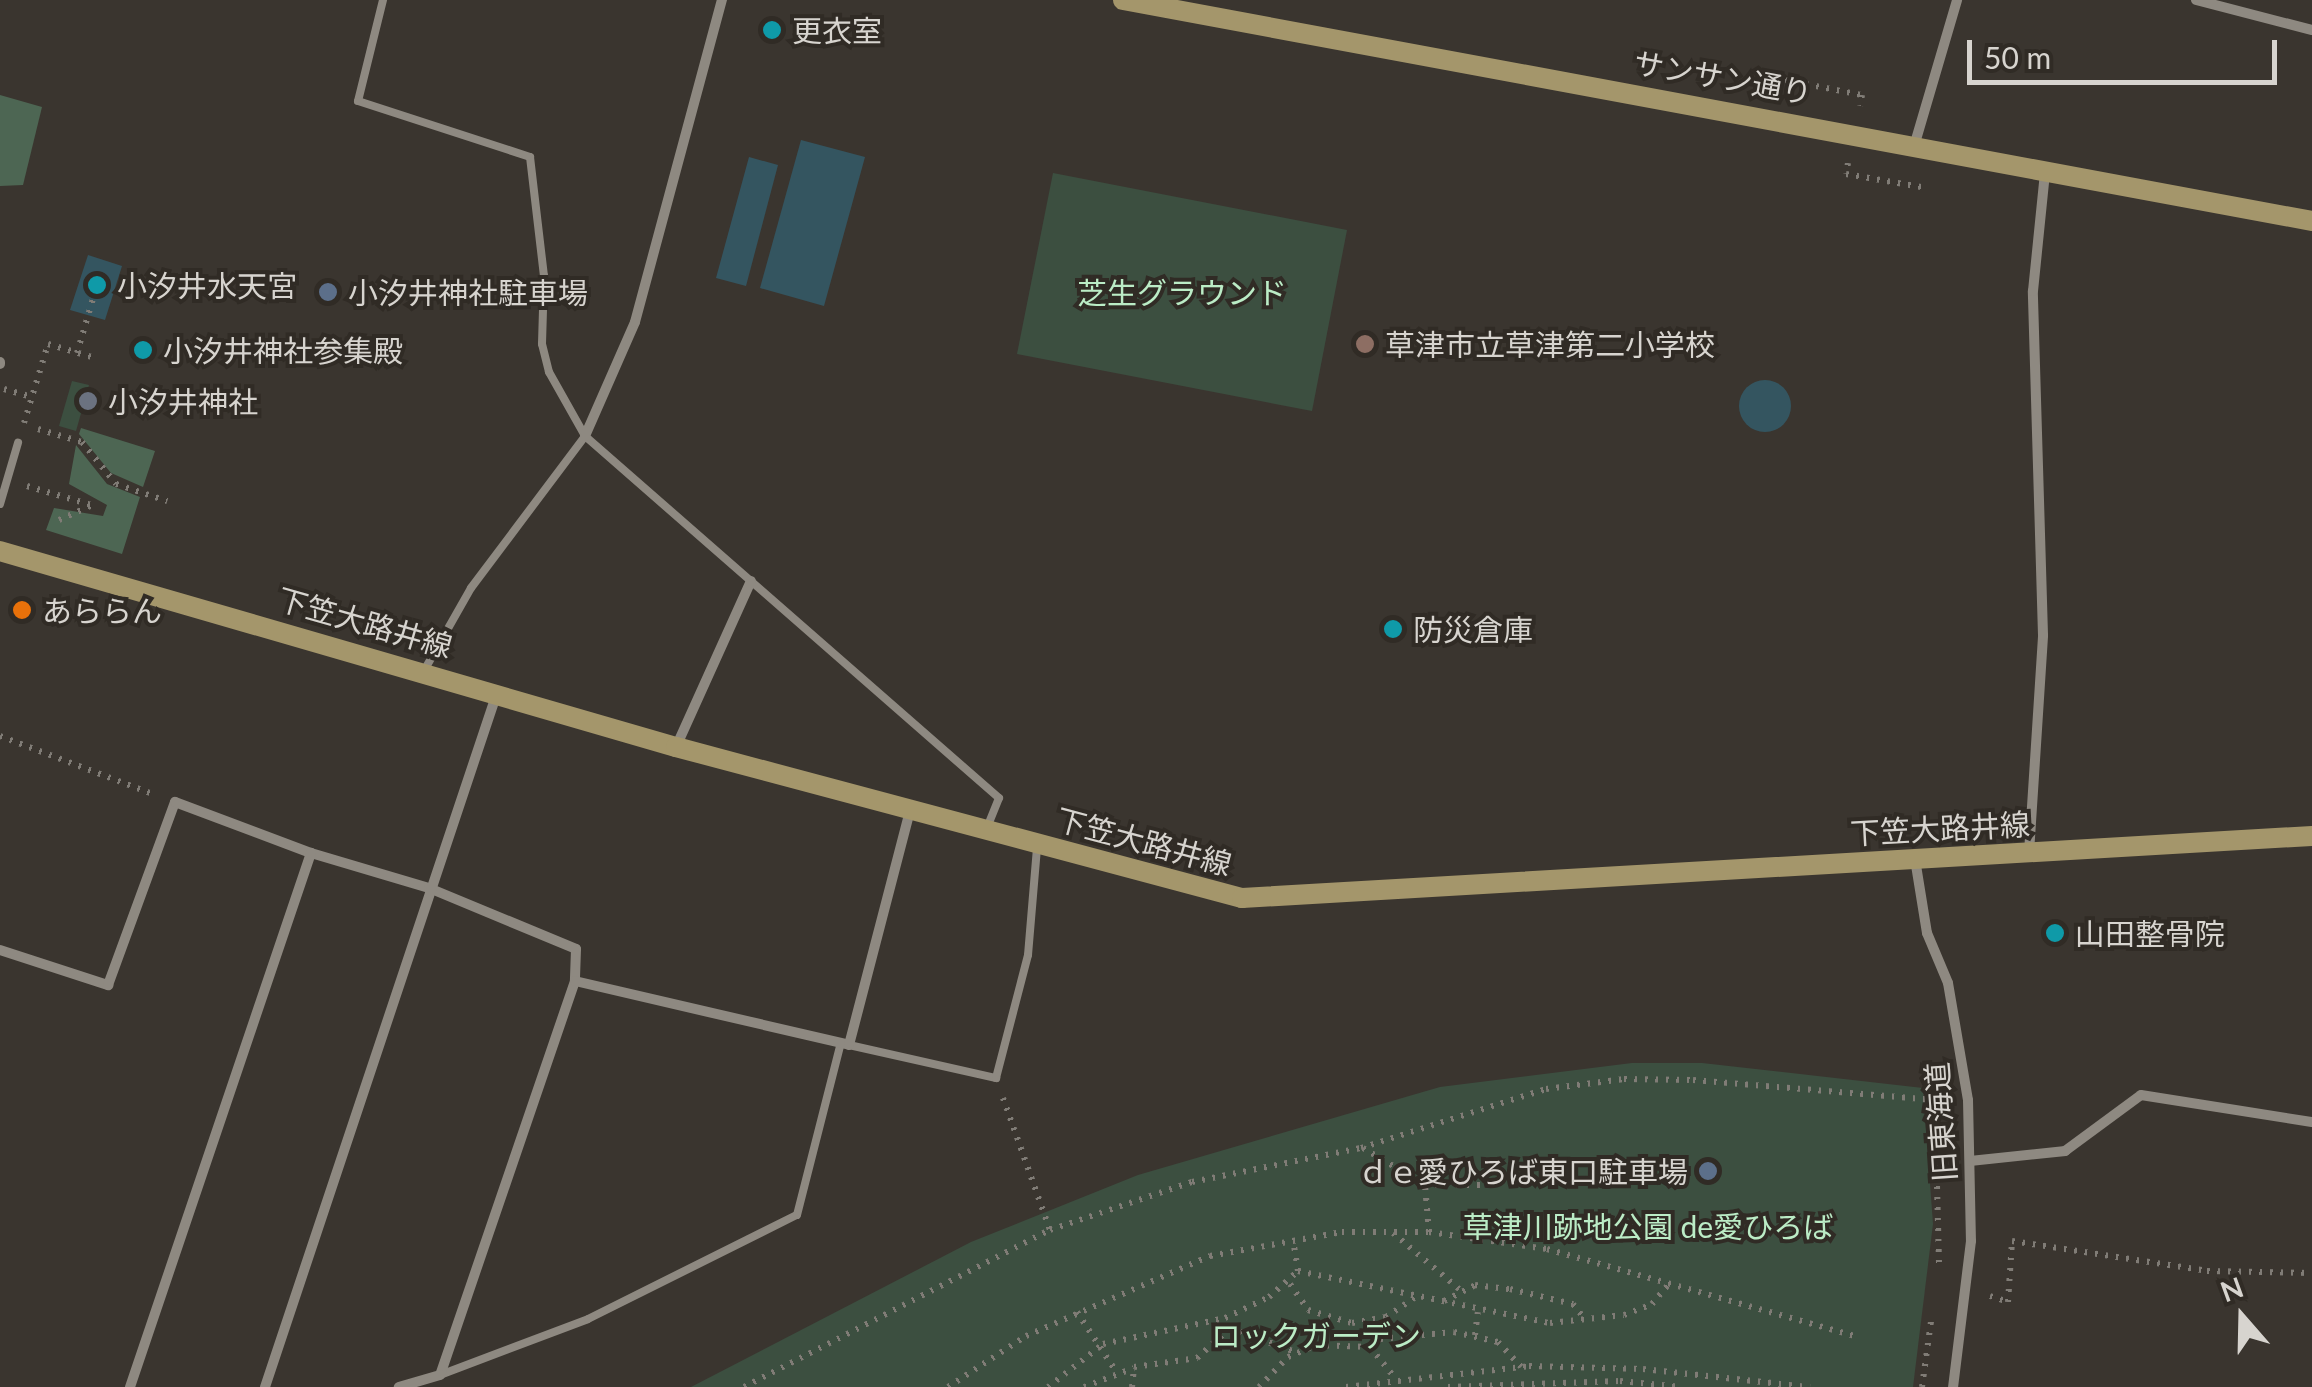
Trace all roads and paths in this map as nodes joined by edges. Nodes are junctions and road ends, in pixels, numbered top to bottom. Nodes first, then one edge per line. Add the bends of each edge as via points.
1 (382, 0) edge
2 (722, 0) edge
3 (1123, 0) edge
4 (1957, 0) edge
5 (2196, 0) edge
6 (2312, 30) edge
7 (1775, 78) dead end
8 (1862, 95) dead end
9 (1915, 143) junction
10 (2045, 171) junction
11 (1846, 174) dead end
12 (1927, 188) dead end
13 (2312, 221) edge
14 (95, 292) dead end
15 (77, 353) junction
16 (92, 358) dead end
17 (0, 388) edge
18 (32, 397) junction
19 (24, 425) junction
20 (585, 436) junction
21 (18, 443) joint
22 (7, 480) junction
23 (167, 501) dead end
24 (0, 504) edge
25 (59, 520) dead end
26 (0, 551) edge
27 (751, 581) junction
28 (424, 669) junction
29 (497, 692) junction
30 (0, 736) edge
31 (676, 747) junction
32 (174, 802) junction
33 (910, 810) junction
34 (986, 829) junction
35 (2312, 836) edge
36 (1037, 845) junction
37 (311, 853) junction
38 (2029, 853) junction
39 (1915, 859) junction
40 (430, 888) junction
41 (0, 950) edge
42 (575, 981) junction
43 (845, 1044) junction
44 (1933, 1066) dead end
45 (996, 1078) junction
46 (1935, 1100) junction
47 (2312, 1122) edge
48 (1362, 1148) junction
49 (1970, 1162) junction
50 (1497, 1185) dead end
51 (1425, 1186) junction
52 (1050, 1230) junction
53 (1392, 1232) junction
54 (1429, 1232) junction
55 (1293, 1241) junction
56 (1298, 1271) junction
57 (2312, 1273) edge
58 (1938, 1278) dead end
59 (1290, 1284) junction
60 (1668, 1285) junction
61 (1460, 1289) junction
62 (1419, 1295) junction
63 (1990, 1296) dead end
64 (1444, 1301) junction
65 (1933, 1307) dead end
66 (1077, 1312) junction
67 (1478, 1312) junction
68 (1224, 1318) junction
69 (1585, 1319) junction
70 (1230, 1328) junction
71 (1474, 1336) junction
72 (1860, 1337) dead end
73 (1104, 1344) junction
74 (1370, 1347) junction
75 (1296, 1352) junction
76 (1521, 1366) junction
77 (1134, 1367) junction
78 (1117, 1373) junction
79 (440, 1375) junction
80 (1396, 1378) junction
81 (130, 1387) edge
82 (265, 1387) edge
83 (398, 1387) edge
84 (744, 1387) edge
85 (948, 1387) edge
86 (1048, 1387) edge
87 (1084, 1387) edge
88 (1132, 1387) edge
89 (1259, 1387) edge
90 (1346, 1387) edge
91 (1448, 1387) edge
92 (1682, 1387) edge
93 (1810, 1387) edge
94 (1922, 1387) edge
95 (1954, 1387) edge

1 - 20 lane via 358,101 530,157 544,276 542,344 549,372
2 - 20 street via 635,322
3 - 9 main road, サンサン通り
4 - 9 street
5 - 6 street
7 - 8 path
9 - 10 main road, サンサン通り
10 - 13 main road, サンサン通り
10 - 38 street via 2033,291 2043,635
11 - 12 path
14 - 15 path
15 - 16 path
15 - 18 path via 48,344
17 - 18 path
18 - 19 path
19 - 21 path
19 - 23 path via 82,442 110,480
20 - 27 lane
20 - 28 lane via 472,588
21 - 22 lane
22 - 24 lane
22 - 25 path via 94,506
26 - 28 main road, 下笠大路井線
27 - 31 street
27 - 34 lane via 998,798
28 - 29 main road, 下笠大路井線
29 - 31 main road, 下笠大路井線
29 - 40 street
30 - 32 path
31 - 33 main road, 下笠大路井線
32 - 37 street
32 - 41 street via 108,985
33 - 34 main road, 下笠大路井線
33 - 43 street
34 - 36 main road, 下笠大路井線
35 - 38 main road, 下笠大路井線
36 - 39 main road, 下笠大路井線 via 1242,898
36 - 45 lane via 1028,956
37 - 40 street
37 - 81 street
38 - 39 main road, 下笠大路井線
39 - 49 street, 旧東海道 via 1928,933 1948,982 1968,1100
40 - 42 street via 576,948
40 - 82 street
42 - 43 street
42 - 79 street
43 - 45 lane
43 - 79 lane via 797,1215 588,1320
44 - 46 path
45 - 52 path
46 - 48 path via 1624,1079 1546,1089
46 - 58 path
47 - 49 street via 2140,1095 2065,1151
48 - 51 path
48 - 52 path via 1192,1182
49 - 95 street, 旧東海道 via 1968,1294
50 - 51 path
51 - 54 path
52 - 84 path
53 - 54 path
53 - 55 path
53 - 61 path
54 - 60 path via 1547,1250
55 - 56 path
55 - 66 path via 1210,1256
56 - 59 path
56 - 62 path
57 - 63 path via 2207,1271 2012,1240 2008,1302
59 - 62 path via 1308,1310 1352,1322 1386,1317
59 - 68 path
60 - 69 path via 1652,1304
60 - 72 path
61 - 64 path
61 - 69 path via 1475,1285 1555,1298
62 - 64 path
64 - 67 path
65 - 94 path
66 - 73 path via 1090,1339
66 - 85 path
67 - 69 path via 1550,1323
67 - 71 path
68 - 70 path
68 - 73 path
70 - 75 path
70 - 77 path via 1197,1358
71 - 74 path via 1397,1337
71 - 76 path via 1498,1342
73 - 78 path
73 - 86 path
74 - 75 path via 1316,1345
74 - 80 path
75 - 89 path
76 - 80 path
76 - 93 path via 1643,1369
77 - 78 path
77 - 88 path
78 - 87 path
79 - 83 street
80 - 90 path
91 - 92 path via 1602,1381

